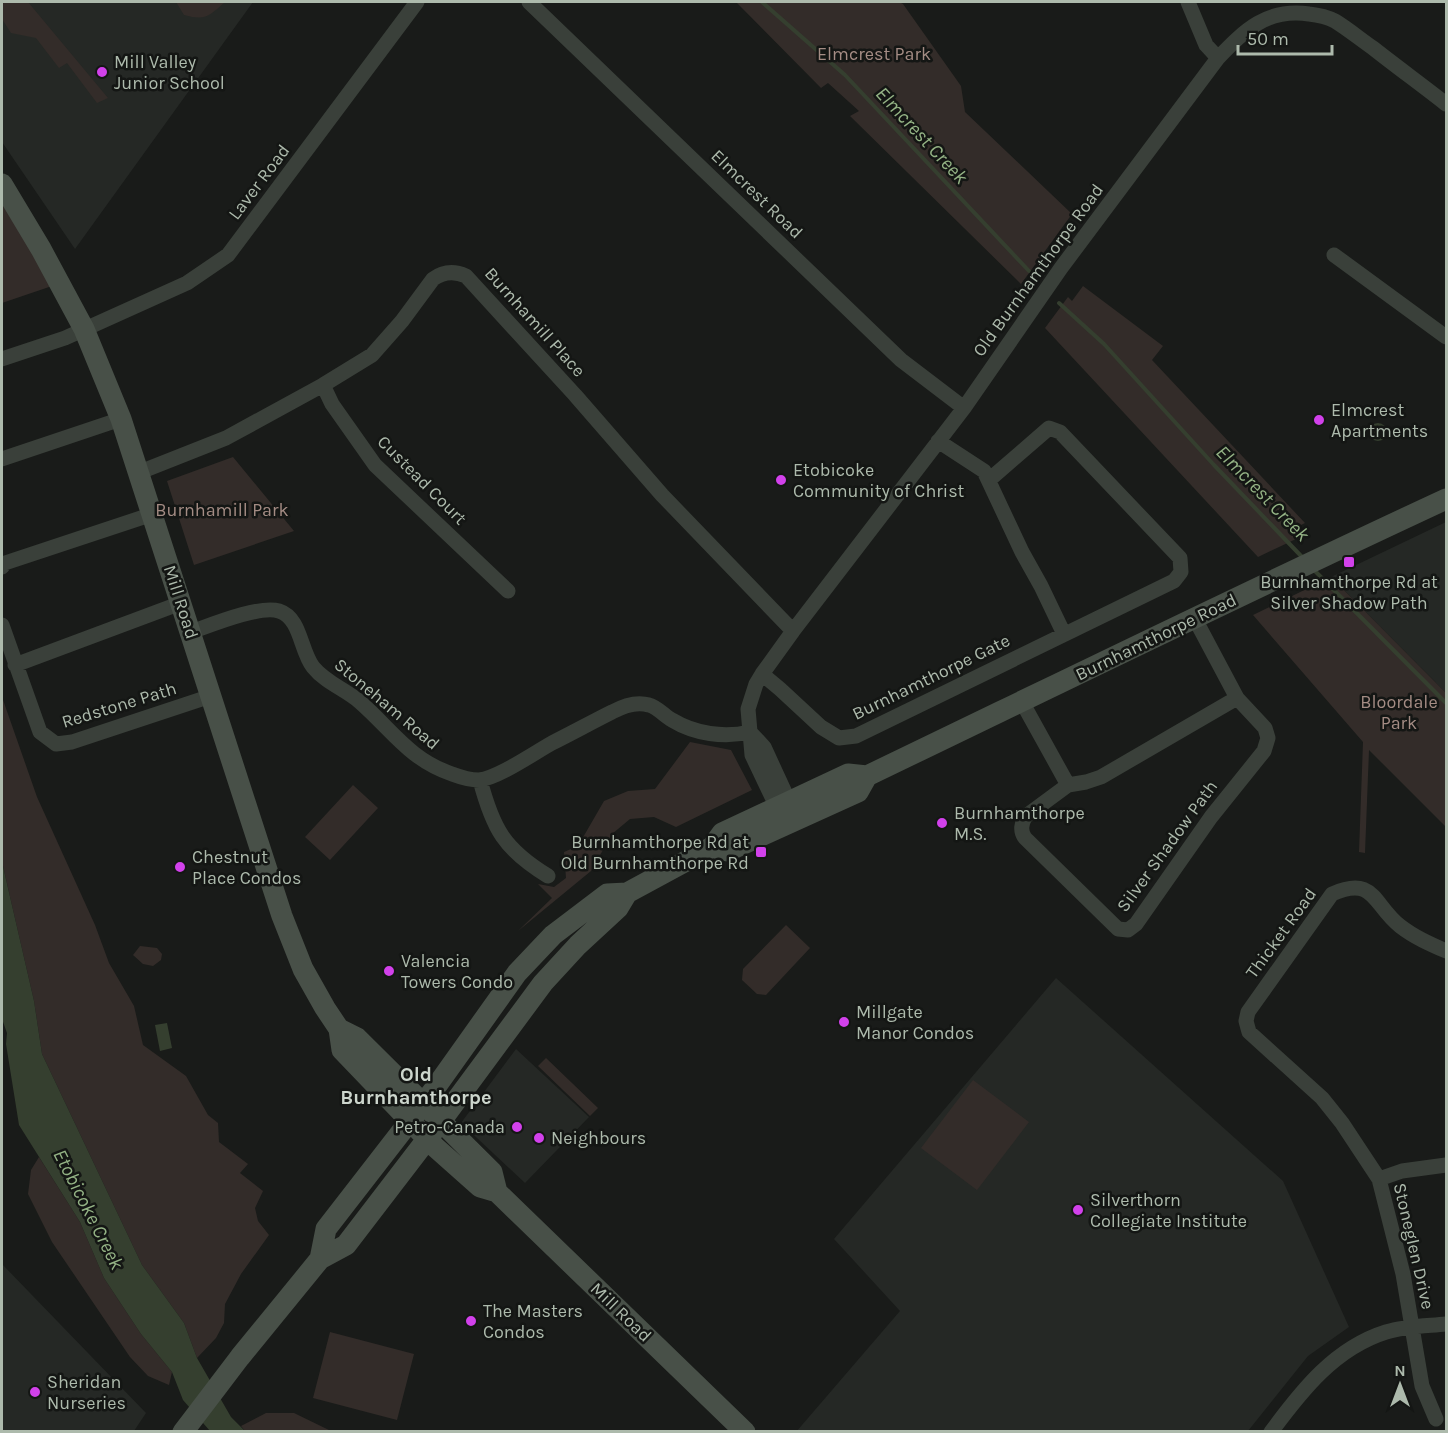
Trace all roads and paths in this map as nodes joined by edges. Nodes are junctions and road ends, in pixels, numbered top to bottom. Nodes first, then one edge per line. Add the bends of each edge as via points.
1 (417, 2) edge
2 (529, 2) edge
3 (1188, 2) edge
4 (1285, 7) edge
5 (1218, 58) junction
6 (1446, 104) edge
7 (2, 184) edge
8 (1334, 255) dead end
9 (84, 329) junction
10 (1446, 337) edge
11 (2, 359) edge
12 (323, 385) junction
13 (963, 408) junction
14 (121, 418) junction
15 (938, 441) junction
16 (2, 459) edge
17 (140, 472) junction
18 (989, 480) junction
19 (1446, 499) edge
20 (153, 514) junction
21 (2, 567) edge
22 (508, 591) dead end
23 (181, 603) junction
24 (1195, 619) junction
25 (2, 626) edge
26 (793, 631) junction
27 (191, 632) junction
28 (1064, 634) junction
29 (15, 664) junction
30 (762, 674) junction
31 (212, 696) junction
32 (1237, 699) junction
33 (1023, 702) junction
34 (750, 732) junction
35 (480, 780) junction
36 (1068, 785) junction
37 (787, 813) junction
38 (548, 876) dead end
39 (627, 892) junction
40 (1446, 951) edge
41 (1246, 1021) joint
42 (339, 1029) junction
43 (423, 1104) junction
44 (441, 1121) junction
45 (410, 1122) junction
46 (427, 1140) junction
47 (1446, 1165) edge
48 (1378, 1179) junction
49 (497, 1192) junction
50 (320, 1259) junction
51 (1446, 1324) edge
52 (1412, 1327) junction
53 (1436, 1419) dead end
54 (183, 1431) edge
55 (745, 1431) edge
56 (1271, 1431) edge

1 - 9 street, Laver Road via 228,255 187,283
2 - 13 street, Elmcrest Road via 901,360
3 - 5 street via 1206,45
4 - 5 street, Old Burnhamthorpe Road via 1250,27
4 - 6 street, Old Burnhamthorpe Road via 1334,21
5 - 13 street, Old Burnhamthorpe Road via 1061,268
7 - 9 main road, Mill Road
8 - 10 street
9 - 11 street, Laver Road
9 - 14 main road, Mill Road
12 - 17 street, Burnhamill Place via 226,438
12 - 22 street, Custead Court via 375,465
12 - 26 street, Burnhamill Place via 372,355 440,274 458,272 466,276 662,495
13 - 15 street, Old Burnhamthorpe Road
14 - 16 street
14 - 17 main road, Mill Road
15 - 18 street via 984,471
15 - 26 street, Old Burnhamthorpe Road
17 - 20 main road, Mill Road
18 - 28 street
18 - 28 street, Burnhamthorpe Gate via 1049,428 1060,432 1180,558 1181,572 1174,581
19 - 24 main road, Burnhamthorpe Road
20 - 21 street
20 - 23 main road, Mill Road
23 - 27 main road, Mill Road
23 - 29 street
24 - 32 street, Silver Shadow Path
24 - 33 main road, Burnhamthorpe Road
25 - 29 street, Redstone Path
26 - 30 street, Old Burnhamthorpe Road
27 - 31 main road, Mill Road
27 - 35 street, Stoneham Road via 262,611 276,610 287,615 293,620 313,667 326,680 360,702 429,766
28 - 30 street, Burnhamthorpe Gate via 856,736 839,738 821,727
29 - 31 street, Redstone Path via 40,732 56,744
30 - 34 street, Old Burnhamthorpe Road via 748,710
31 - 42 main road, Mill Road via 295,951
32 - 36 street, Silver Shadow Path via 1101,777
32 - 36 street, Silver Shadow Path via 1265,728 1267,747 1130,929 1114,927 1024,836 1022,824 1026,816
33 - 36 street
33 - 37 main road, Burnhamthorpe Road via 867,776 848,774
34 - 35 street via 701,732 687,728 650,705 631,704
34 - 37 street via 764,747
35 - 38 street via 489,812 505,841 526,862
37 - 39 main road, Burnhamthorpe Road via 722,833 712,847
39 - 43 main road, Burnhamthorpe Road via 607,894 553,935 517,973
39 - 44 main road, Burnhamthorpe Road via 618,908 543,983
40 - 41 street, Thicket Road via 1399,926 1367,890 1344,888 1332,894 1248,1012
41 - 48 street, Stoneglen Drive via 1249,1032 1322,1098
42 - 43 main road, Mill Road via 357,1038
42 - 45 main road, Mill Road via 342,1050
43 - 44 main road, Mill Road
43 - 45 main road, Burnhamthorpe Road
44 - 46 main road, Burnhamthorpe Road
44 - 49 main road, Mill Road via 492,1172
45 - 46 main road, Mill Road
45 - 50 main road, Burnhamthorpe Road via 326,1229
46 - 49 main road, Mill Road via 480,1187
46 - 50 main road, Burnhamthorpe Road via 346,1245
47 - 48 street
48 - 52 street, Stoneglen Drive via 1403,1274
49 - 55 main road, Mill Road
50 - 54 main road, Burnhamthorpe Road
51 - 52 street
52 - 53 street, Stoneglen Drive via 1422,1386
52 - 56 street via 1386,1332 1356,1345 1326,1366

